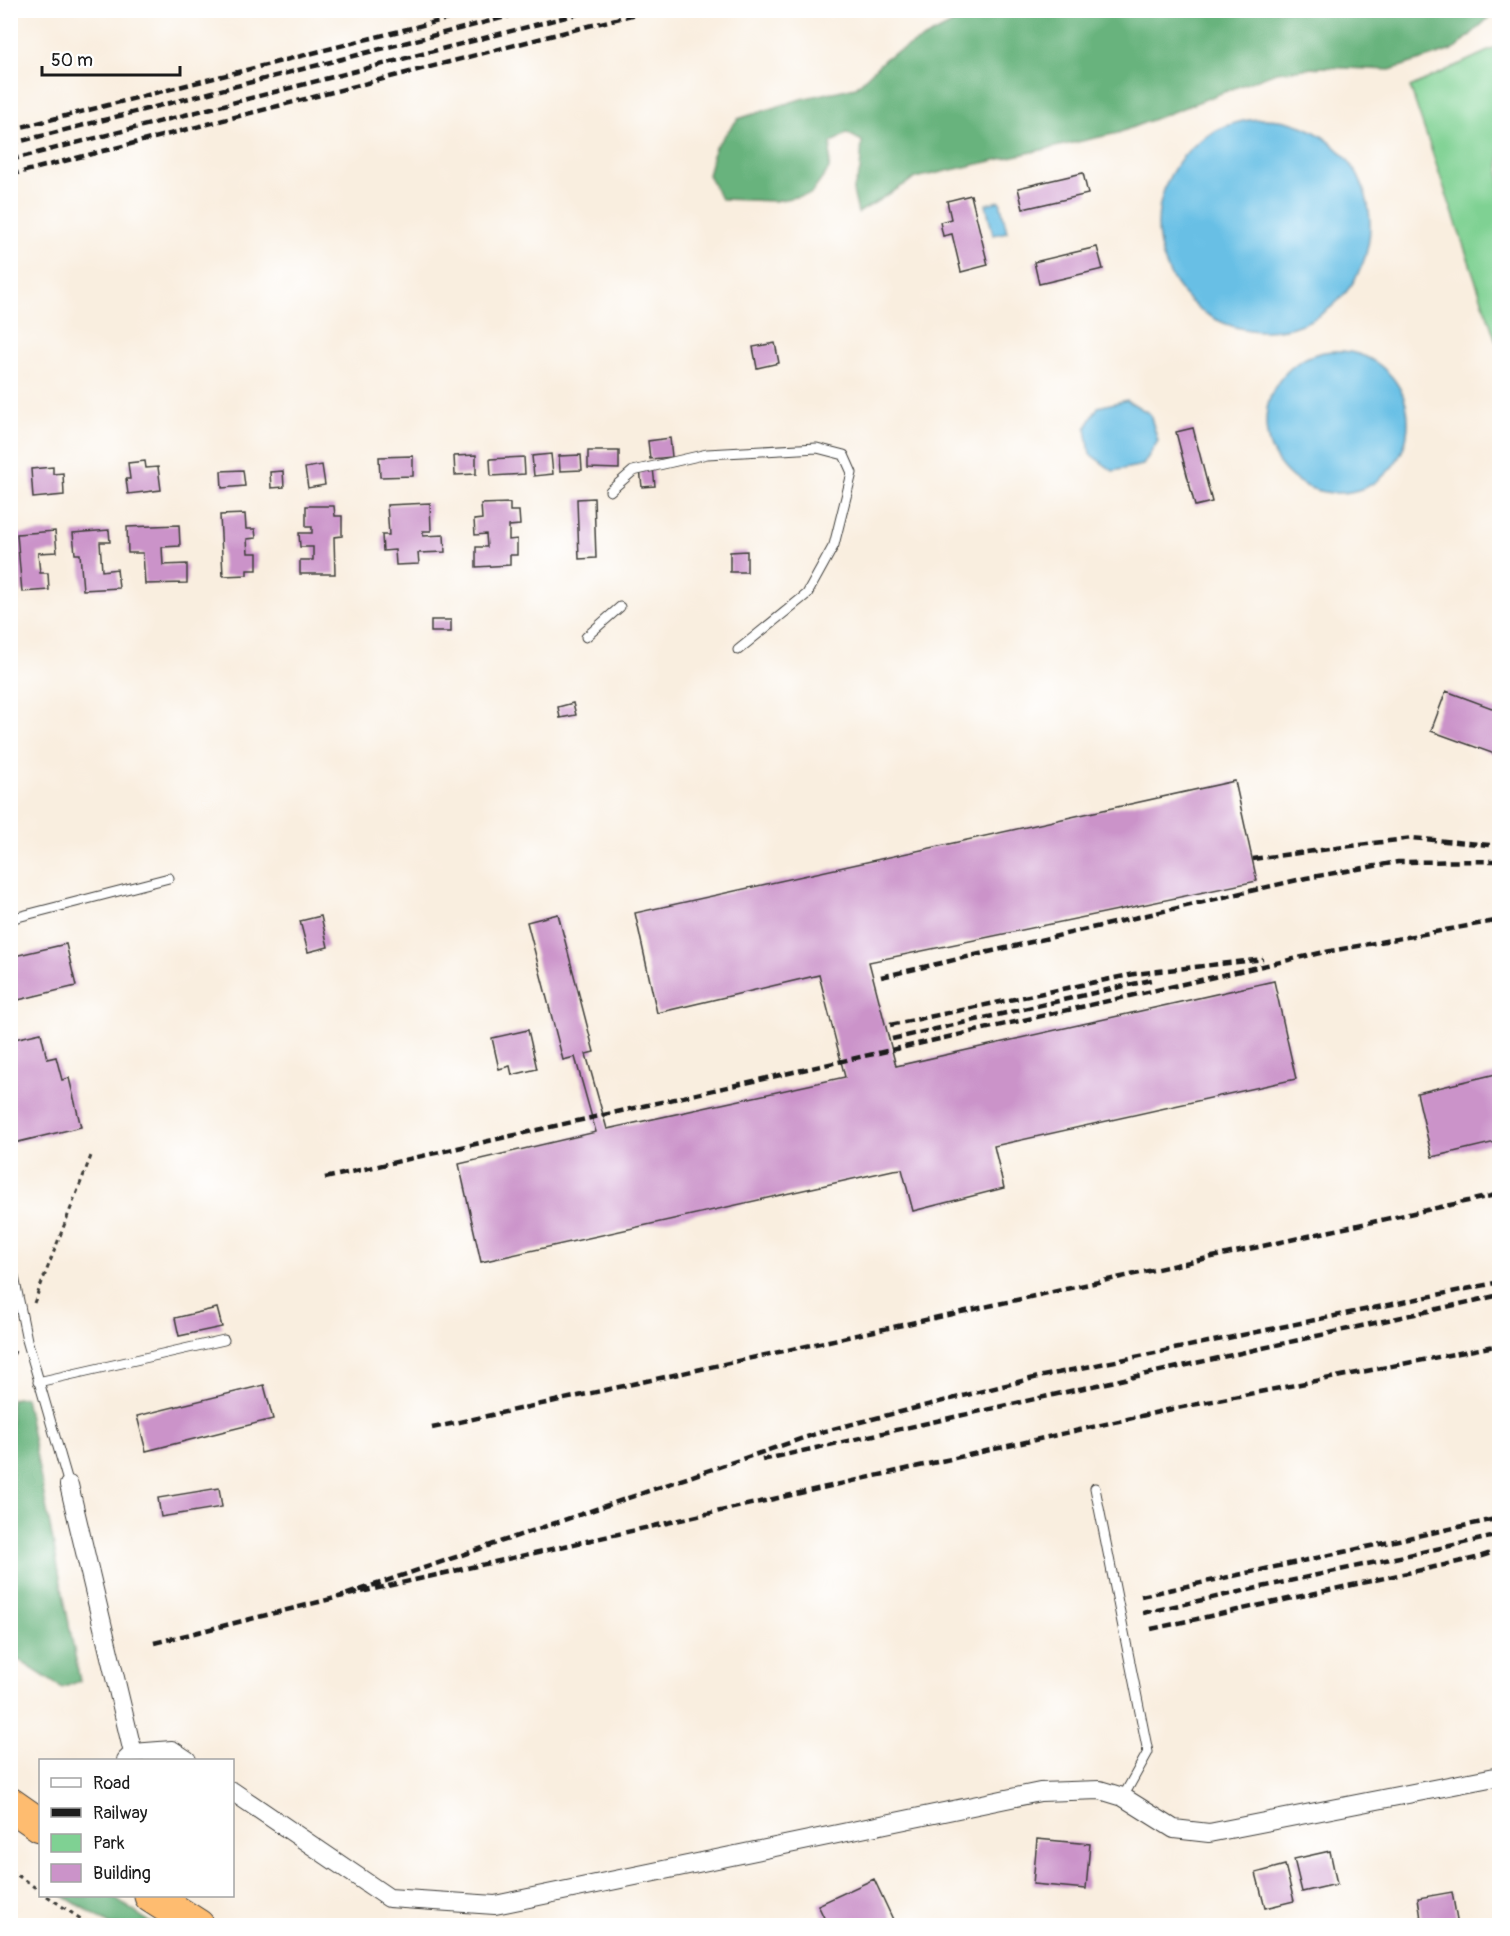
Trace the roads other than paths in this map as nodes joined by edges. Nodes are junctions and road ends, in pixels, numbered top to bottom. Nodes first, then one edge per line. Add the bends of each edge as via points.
1 (610, 491) dead end
2 (620, 607) dead end
3 (586, 638) dead end
4 (738, 650) dead end
5 (169, 878) dead end
6 (10, 919) edge
7 (10, 1257) edge
8 (224, 1340) dead end
9 (38, 1382) junction
10 (69, 1485) joint
11 (1095, 1488) dead end
12 (129, 1757) edge
13 (184, 1759) edge
14 (1500, 1776) edge
15 (234, 1792) edge
16 (1123, 1797) junction
17 (10, 1804) edge
18 (39, 1824) edge
19 (153, 1897) edge
20 (198, 1926) edge

1 - 4 lane via 633,471 706,454 817,448 844,455 852,473 834,545 807,594
2 - 3 lane
5 - 6 lane
7 - 9 lane
8 - 9 lane
9 - 10 lane
10 - 12 street
11 - 16 lane via 1148,1752
12 - 13 street via 172,1750
14 - 16 street via 1209,1833 1174,1829
15 - 16 street via 389,1898 495,1905 1040,1792 1100,1790
17 - 18 highway
19 - 20 highway

